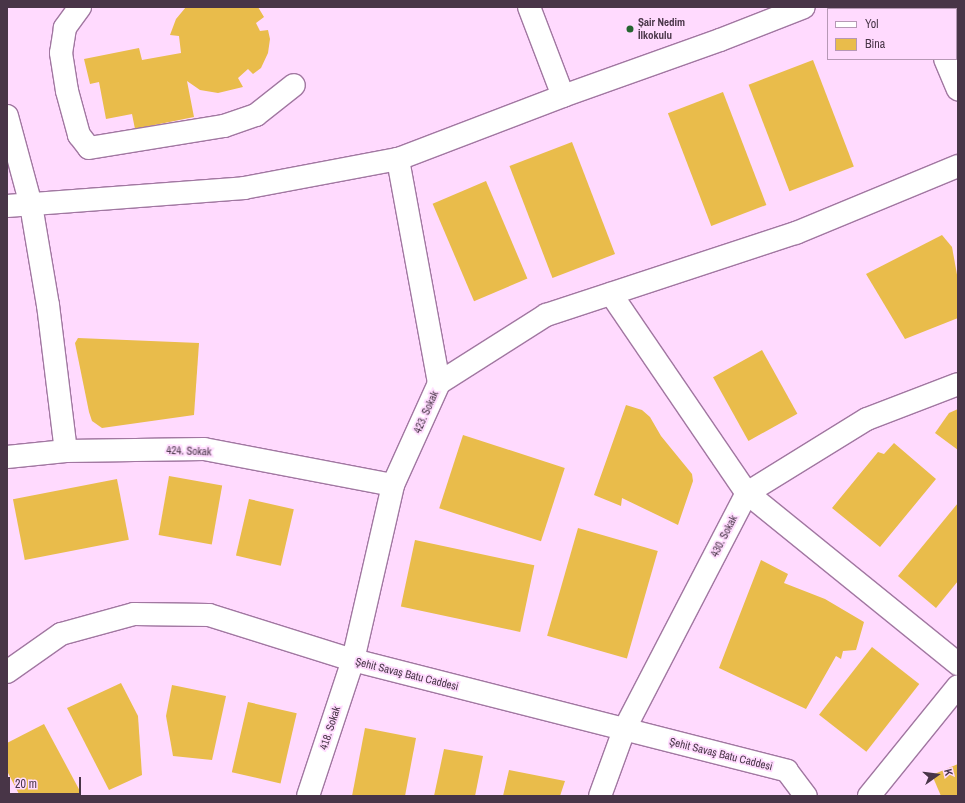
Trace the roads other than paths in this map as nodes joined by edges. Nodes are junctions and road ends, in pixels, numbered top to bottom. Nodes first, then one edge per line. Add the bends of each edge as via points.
1 (80, 7) edge
2 (529, 7) edge
3 (804, 7) edge
4 (945, 60) edge
5 (294, 85) dead end
6 (958, 90) edge
7 (563, 96) junction
8 (7, 116) edge
9 (398, 159) junction
10 (958, 166) edge
11 (31, 205) junction
12 (7, 206) edge
13 (611, 294) junction
14 (439, 383) junction
15 (958, 384) edge
16 (66, 451) junction
17 (7, 457) edge
18 (393, 485) junction
19 (746, 493) junction
20 (352, 660) junction
21 (958, 664) edge
22 (7, 672) edge
23 (958, 686) edge
24 (624, 730) junction
25 (308, 796) edge
26 (600, 796) edge
27 (806, 796) edge
28 (869, 796) edge

1 - 5 street via 65,28 61,53 67,91 79,135 89,148 224,126 256,115
2 - 7 street
3 - 7 street
4 - 6 street
7 - 9 street
8 - 11 street
9 - 11 street via 244,188
9 - 14 street, 423. Sokak
10 - 13 street via 796,234
11 - 12 street
11 - 16 street via 48,305
13 - 14 street via 546,315
13 - 19 street
14 - 18 street, 423. Sokak
15 - 19 street via 866,419
16 - 17 street, 424. Sokak
16 - 18 street, 424. Sokak via 204,449
18 - 20 street, 423. Sokak
19 - 21 street
19 - 24 street, 430. Sokak
20 - 22 street, Şehit Savaş Batu Caddesi via 209,615 134,614 61,634
20 - 24 street, Şehit Savaş Batu Caddesi
20 - 25 street, 418. Sokak
23 - 28 street
24 - 26 street, 430. Sokak
24 - 27 street, Şehit Savaş Batu Caddesi via 787,771

